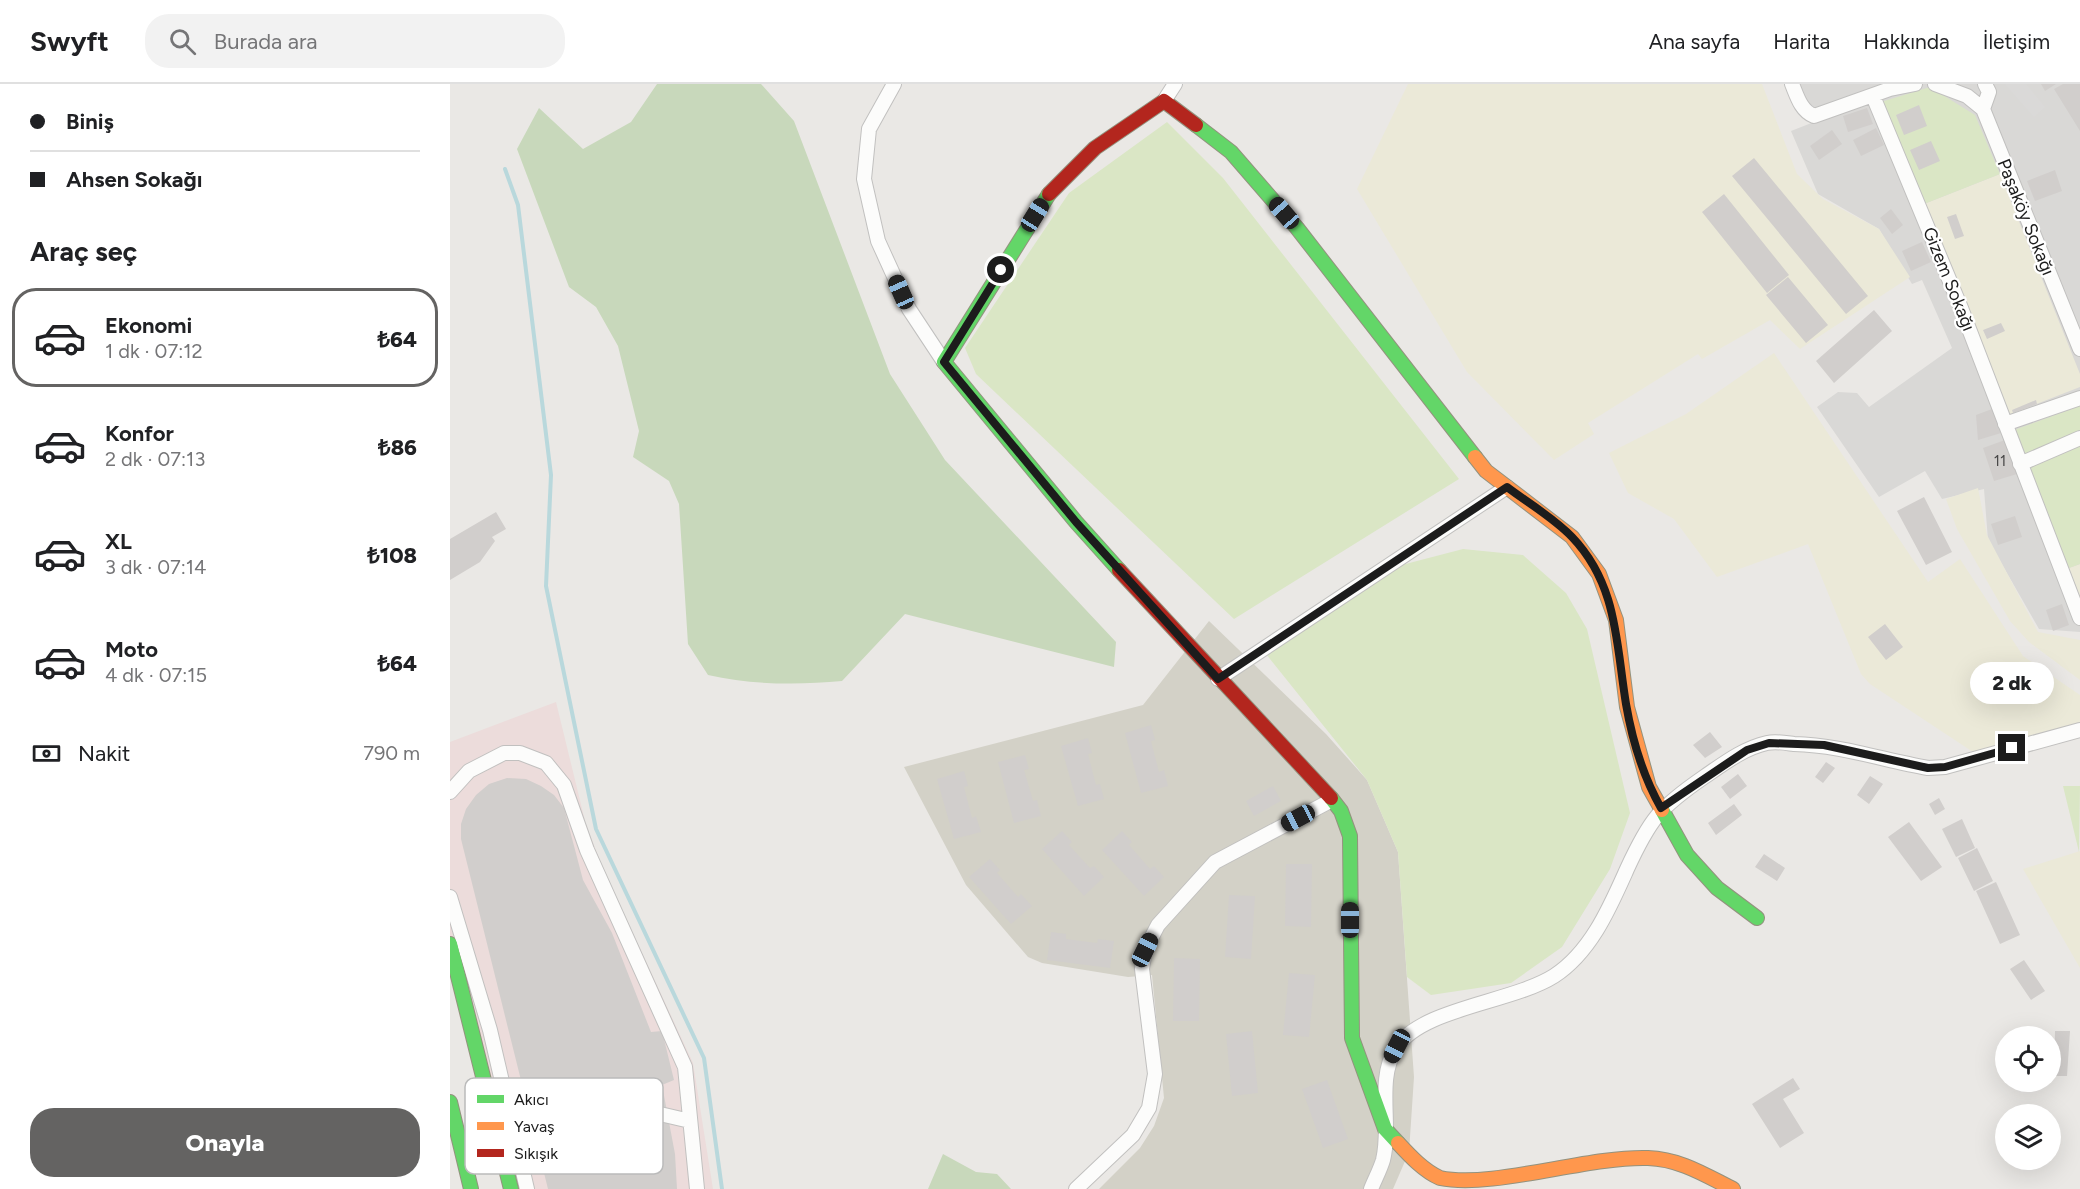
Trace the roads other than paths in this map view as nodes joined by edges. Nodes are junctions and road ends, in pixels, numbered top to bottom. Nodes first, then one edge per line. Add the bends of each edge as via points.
1 (894, 84) edge
2 (1175, 84) edge
3 (1792, 84) edge
4 (1916, 84) edge
5 (1935, 84) edge
6 (1985, 84) edge
7 (1889, 86) edge
8 (1873, 96) junction
9 (1164, 101) junction
10 (1983, 109) junction
11 (2080, 350) edge
12 (944, 362) junction
13 (2080, 398) edge
14 (2005, 424) junction
15 (2080, 438) edge
16 (2020, 464) junction
17 (1507, 487) junction
18 (2080, 618) edge
19 (1218, 679) junction
20 (2080, 730) edge
21 (450, 792) edge
22 (1332, 800) junction
23 (1661, 808) junction
24 (450, 897) edge
25 (1758, 918) dead end
26 (450, 944) edge
27 (450, 996) edge
28 (470, 1078) edge
29 (483, 1078) edge
30 (501, 1078) edge
31 (450, 1102) edge
32 (663, 1115) edge
33 (690, 1121) junction
34 (1385, 1129) junction
35 (465, 1164) edge
36 (467, 1174) edge
37 (493, 1174) edge
38 (507, 1174) edge
39 (524, 1174) edge
40 (1506, 1186) edge
41 (471, 1189) edge
42 (497, 1189) edge
43 (511, 1189) edge
44 (527, 1189) edge
45 (697, 1189) edge
46 (1076, 1189) edge
47 (1371, 1189) edge
48 (1733, 1189) edge

1 - 12 street via 869,129 864,179 878,241 909,309
2 - 9 street
3 - 8 street via 1807,113 1814,116
4 - 7 street
5 - 10 street via 1967,96
6 - 10 street, Paşaköy Sokağı via 1989,92
7 - 8 street
8 - 14 street, Gizem Sokağı
9 - 12 main road via 1095,148 1046,197
9 - 17 main road via 1231,152 1297,228 1486,471
10 - 11 street, Paşaköy Sokağı
12 - 19 main road via 1076,522
13 - 14 street
14 - 16 street, Gizem Sokağı
15 - 16 street
16 - 18 street, Gizem Sokağı
17 - 19 street
17 - 23 main road via 1572,537 1599,574 1616,620 1627,706 1649,787
19 - 22 main road
20 - 23 street via 1945,767 1928,768 1824,745 1769,743 1747,750
21 - 33 street via 470,771 504,753 534,757 554,770 564,785 587,850 685,1067
22 - 34 main road via 1350,836 1352,1038
22 - 46 street via 1208,867 1158,925 1145,950 1142,969 1155,1074 1149,1108 1133,1135
23 - 25 main road via 1687,855 1717,888
23 - 34 street via 1605,917 1586,945 1556,975 1525,991 1448,1013 1418,1028 1397,1046 1388,1064
24 - 30 street
26 - 29 main road
27 - 28 main road
31 - 35 main road
32 - 33 street
33 - 45 street
34 - 40 main road via 1415,1161 1440,1178 1468,1185
34 - 47 street via 1383,1159
36 - 41 main road
37 - 42 main road
38 - 43 main road
39 - 44 street
40 - 48 main road via 1610,1160 1648,1158 1679,1162

